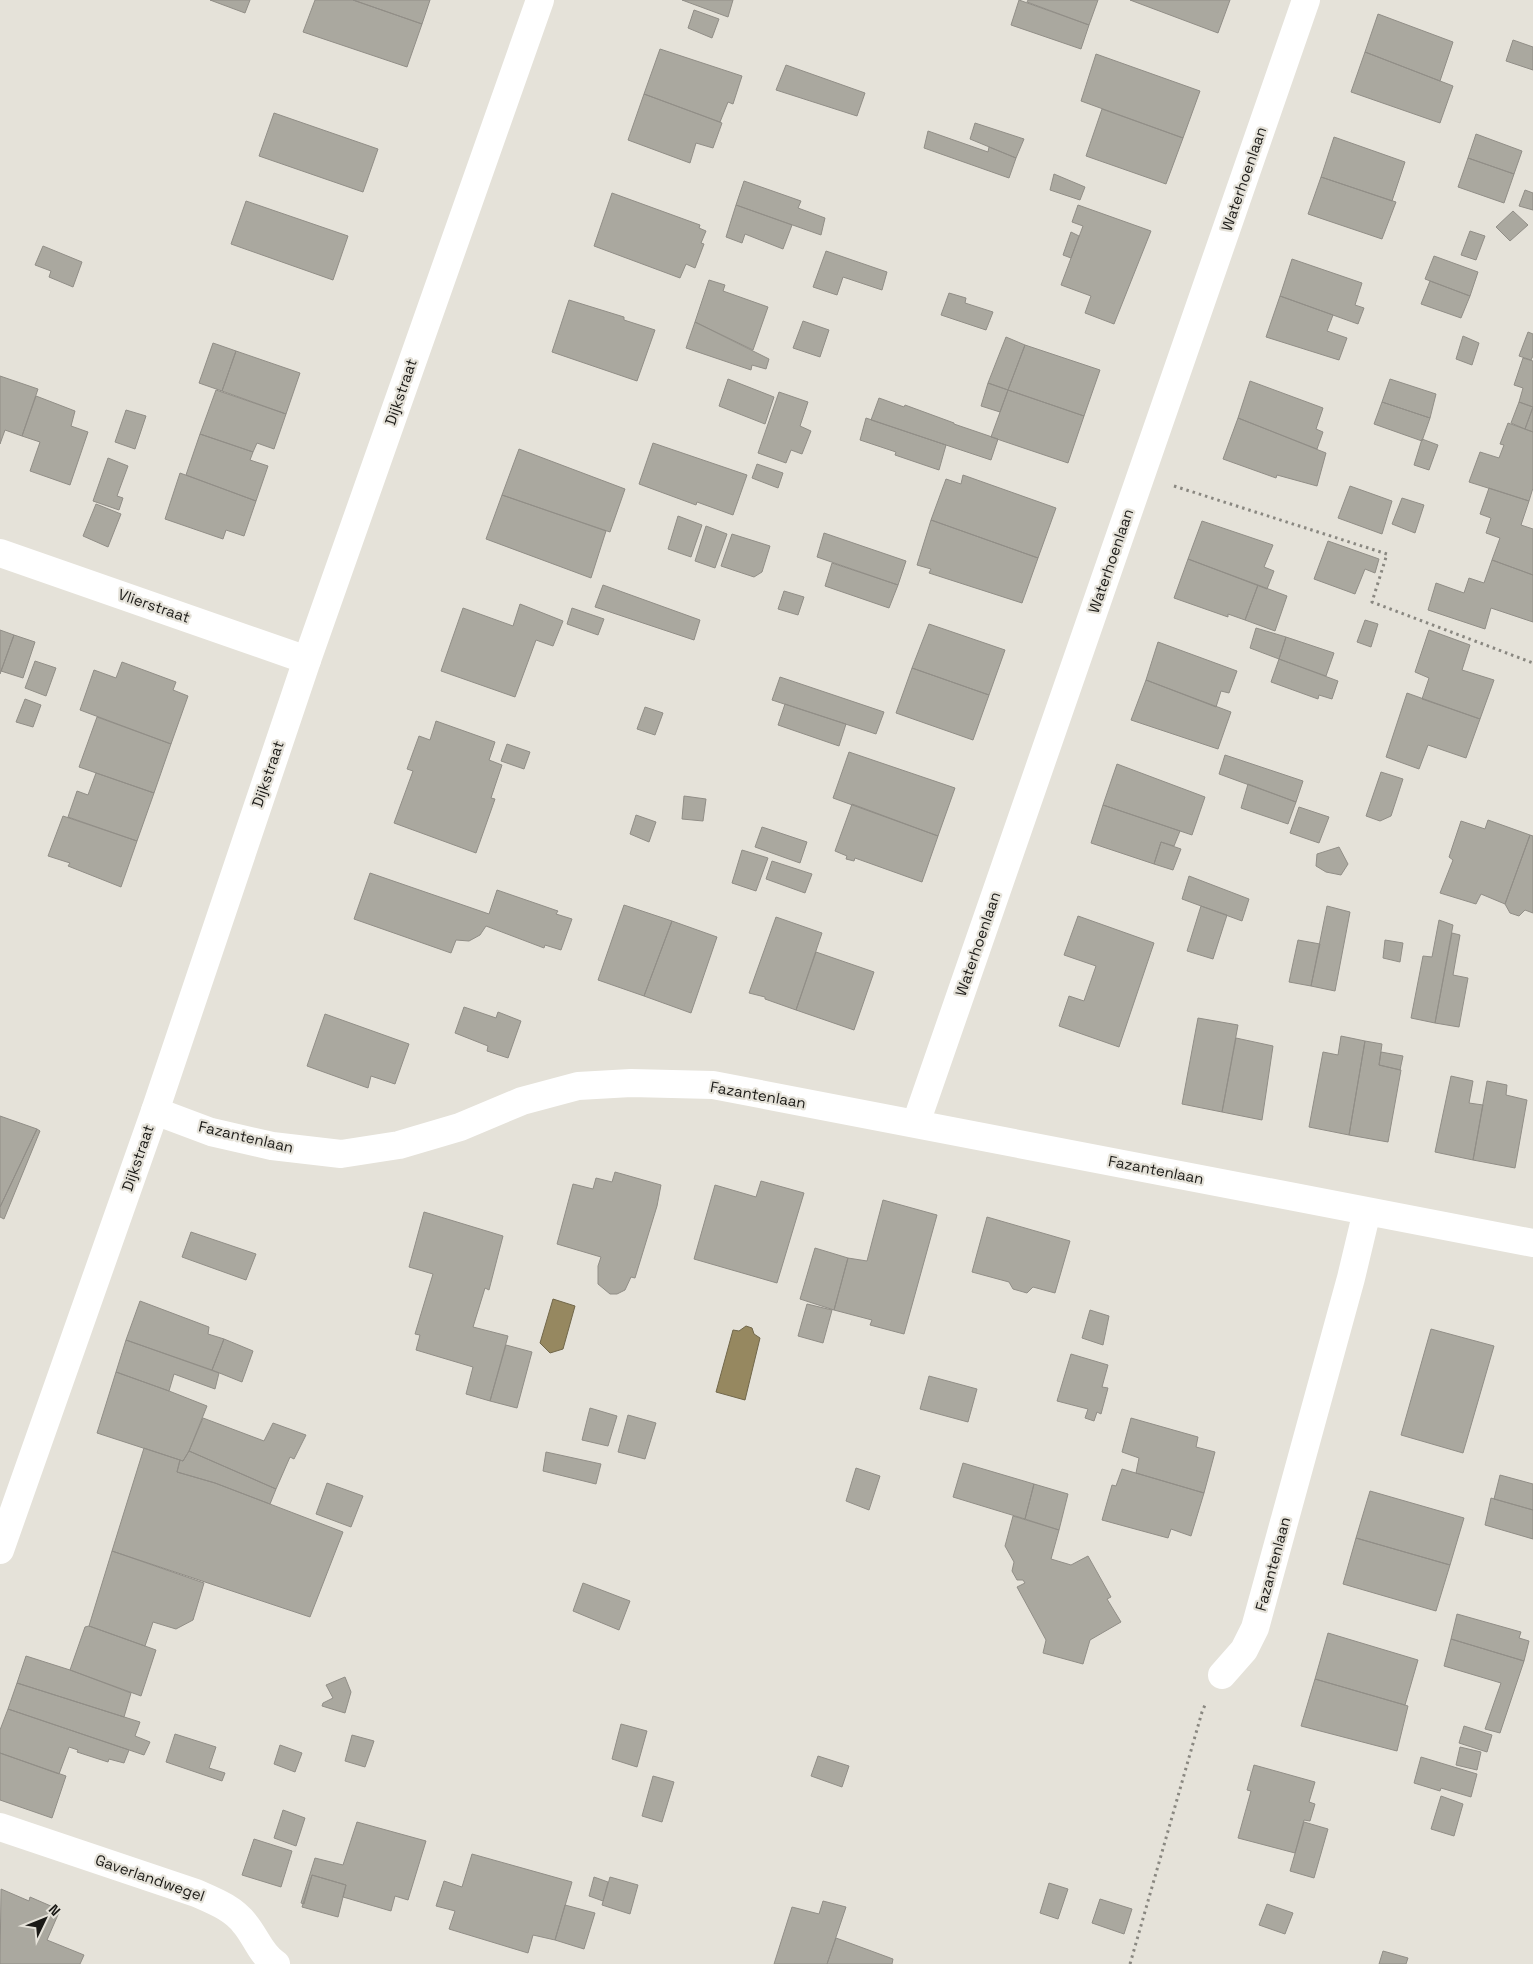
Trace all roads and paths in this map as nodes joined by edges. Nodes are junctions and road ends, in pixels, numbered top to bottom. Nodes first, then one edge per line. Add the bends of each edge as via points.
1 (540, 0) edge
2 (1306, 0) edge
3 (1140, 475) junction
4 (0, 553) edge
5 (307, 660) junction
6 (1533, 663) edge
7 (155, 1111) junction
8 (916, 1123) junction
9 (1367, 1211) junction
10 (1533, 1243) edge
11 (0, 1550) edge
12 (1222, 1675) joint
13 (0, 1827) edge
14 (276, 1964) edge
15 (1130, 1964) edge

1 - 5 street, Dijkstraat
2 - 3 street, Waterhoenlaan
3 - 6 path via 1387,554 1372,602
3 - 8 street, Waterhoenlaan
4 - 5 street, Vlierstraat
5 - 7 street, Dijkstraat
7 - 8 street, Fazantenlaan via 211,1132 272,1146 341,1154 399,1144 460,1127 522,1101 578,1086 631,1083 713,1085
7 - 11 street, Dijkstraat
8 - 9 street, Fazantenlaan
9 - 10 street, Fazantenlaan
9 - 12 street, Fazantenlaan via 1255,1628 1244,1650
12 - 15 path via 1202,1712
13 - 14 street, Gaverlandwegel via 224,1905 245,1923

